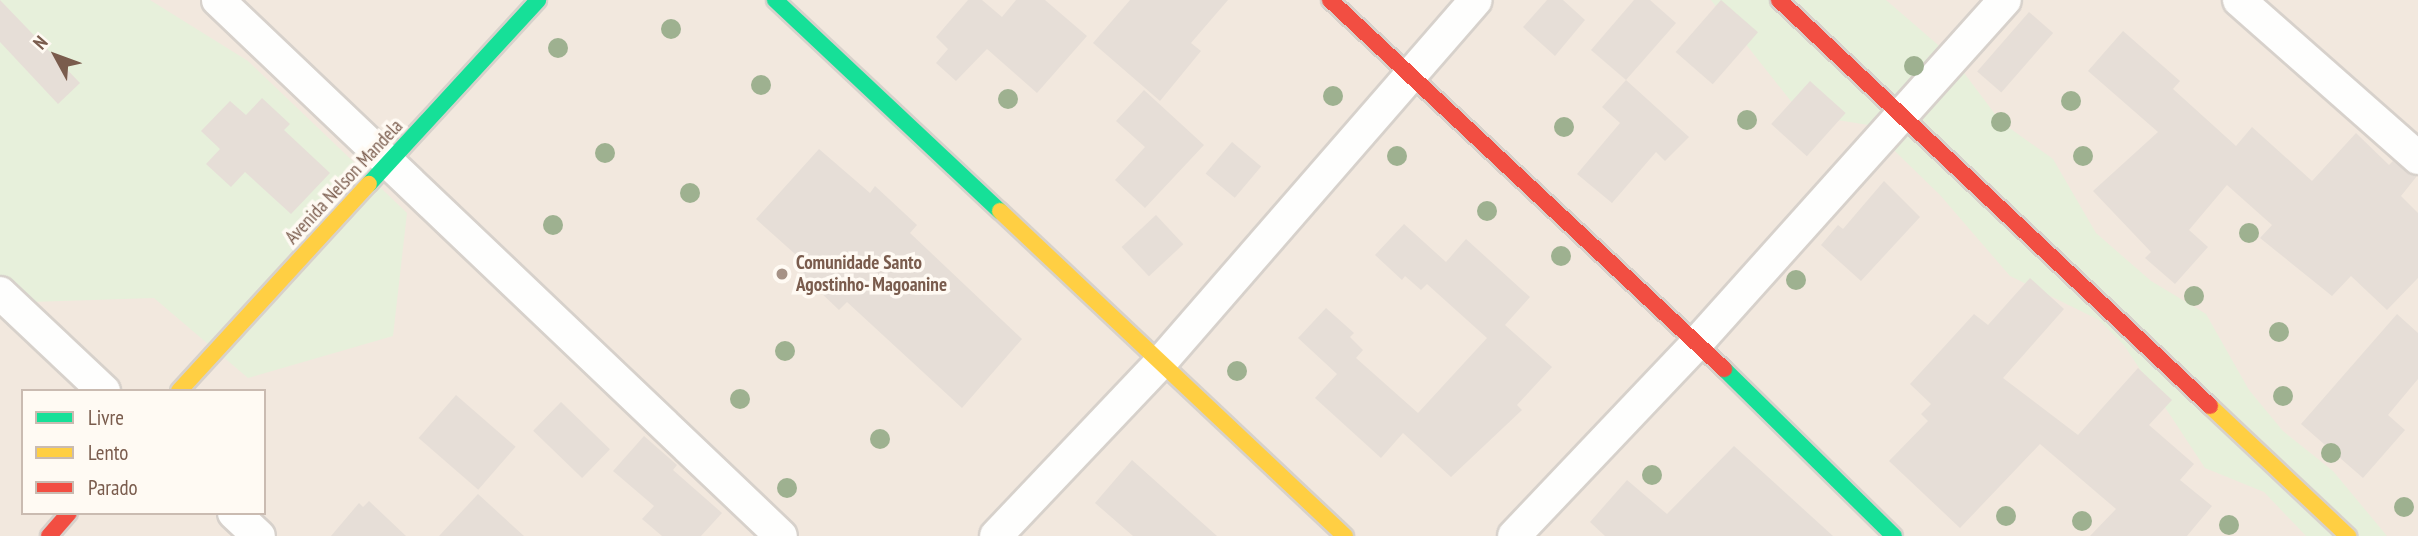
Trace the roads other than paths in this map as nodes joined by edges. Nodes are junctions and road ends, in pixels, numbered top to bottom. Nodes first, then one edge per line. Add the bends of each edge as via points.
1 (218, 0) edge
2 (538, 0) edge
3 (775, 0) edge
4 (1330, 0) edge
5 (1476, 0) edge
6 (1779, 0) edge
7 (2005, 0) edge
8 (2239, 0) edge
9 (1410, 72) junction
10 (1901, 115) junction
11 (2418, 158) edge
12 (392, 162) junction
13 (0, 293) edge
14 (1697, 343) junction
15 (1162, 361) junction
16 (102, 389) edge
17 (181, 389) edge
18 (67, 515) edge
19 (236, 515) edge
20 (49, 536) edge
21 (259, 536) edge
22 (780, 536) edge
23 (996, 536) edge
24 (1345, 536) edge
25 (1514, 536) edge
26 (1894, 536) edge
27 (2348, 536) edge

1 - 12 street
2 - 12 street, Avenida Nelson Mandela
3 - 15 street
4 - 9 street
5 - 9 street
6 - 10 street
7 - 10 street
8 - 11 street
9 - 14 street
9 - 15 street
10 - 14 street
10 - 27 street
12 - 17 street, Avenida Nelson Mandela
12 - 22 street
13 - 16 street
14 - 25 street
14 - 26 street
15 - 23 street
15 - 24 street
18 - 20 street
19 - 21 street

